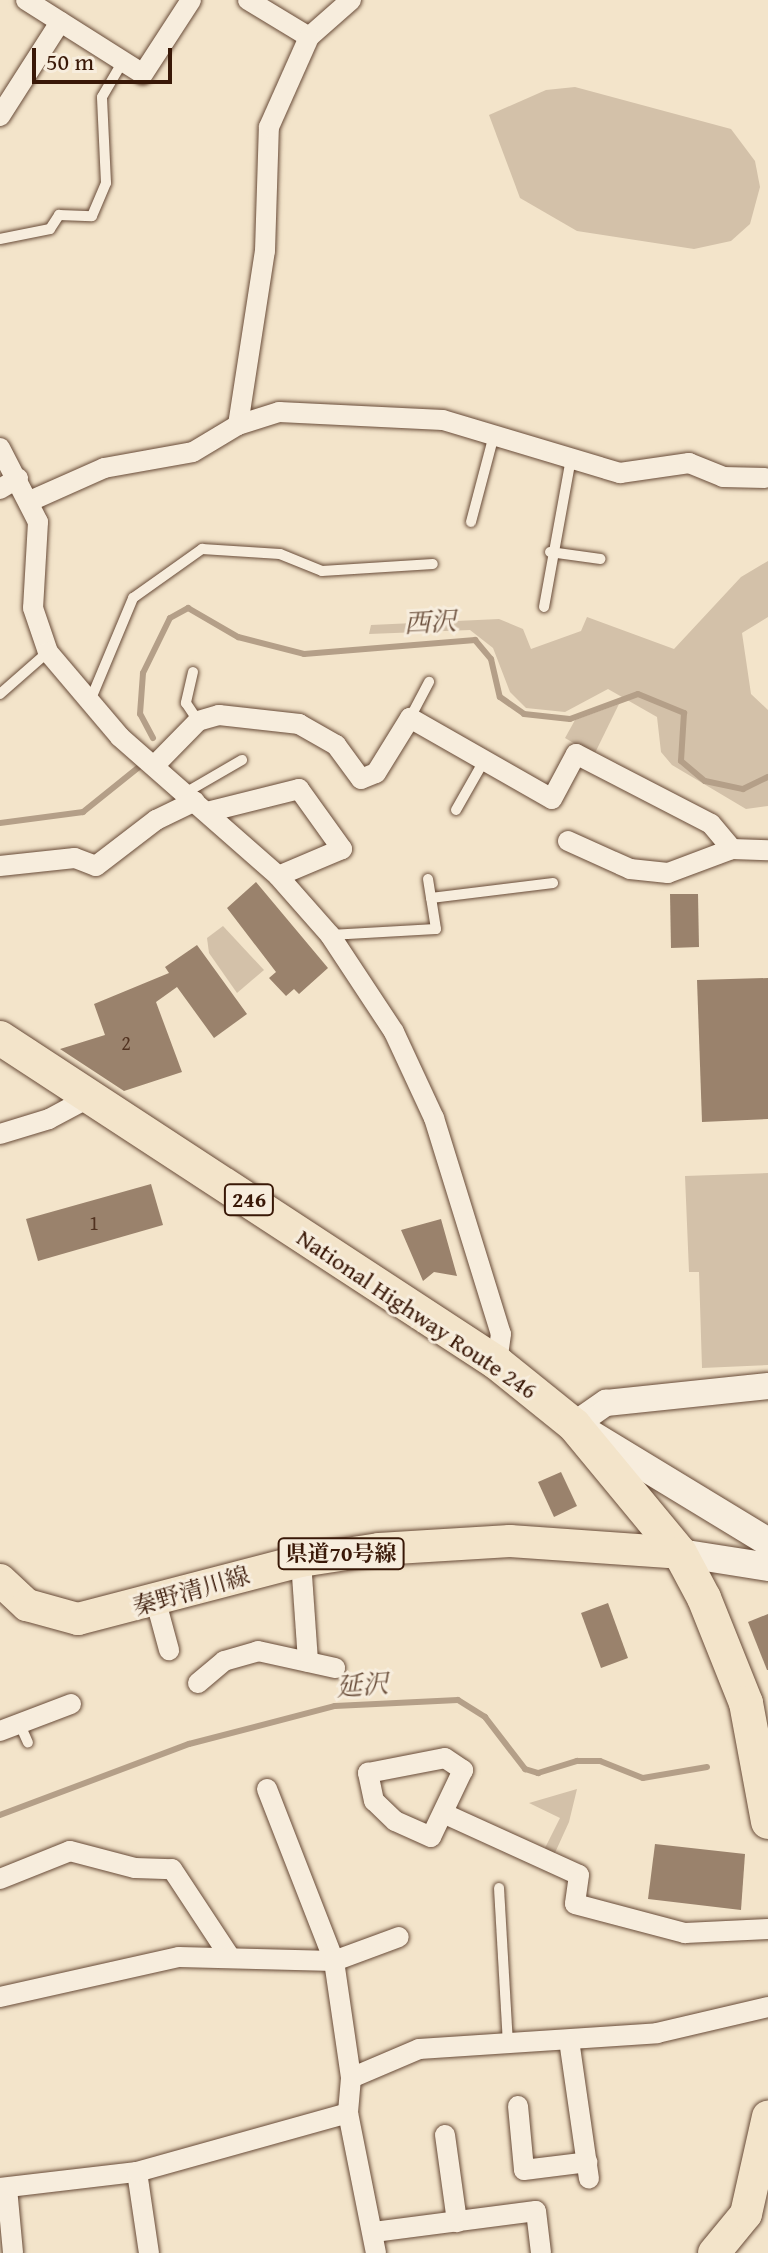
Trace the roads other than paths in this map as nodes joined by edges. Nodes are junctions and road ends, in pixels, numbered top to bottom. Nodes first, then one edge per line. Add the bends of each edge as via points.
1 (26, 0) edge
2 (191, 0) edge
3 (248, 0) edge
4 (351, 0) edge
5 (60, 22) junction
6 (309, 37) junction
7 (123, 61) junction
8 (0, 116) edge
9 (0, 239) edge
10 (238, 425) junction
11 (494, 433) junction
12 (0, 448) edge
13 (571, 459) junction
14 (18, 478) junction
15 (765, 478) dead end
16 (0, 489) edge
17 (30, 501) junction
18 (471, 522) dead end
19 (550, 552) junction
20 (601, 559) dead end
21 (433, 564) dead end
22 (544, 607) dead end
23 (48, 652) junction
24 (193, 672) dead end
25 (429, 682) dead end
26 (0, 694) edge
27 (89, 702) junction
28 (410, 718) junction
29 (198, 721) junction
30 (485, 759) junction
31 (242, 760) dead end
32 (154, 766) junction
33 (196, 802) junction
34 (456, 810) dead end
35 (568, 841) dead end
36 (732, 849) junction
37 (768, 850) edge
38 (0, 866) edge
39 (278, 876) junction
40 (428, 879) dead end
41 (553, 883) dead end
42 (431, 898) junction
43 (330, 935) junction
44 (0, 1038) edge
45 (92, 1096) junction
46 (0, 1134) edge
47 (497, 1363) junction
48 (768, 1386) edge
49 (574, 1425) junction
50 (768, 1542) edge
51 (680, 1553) junction
52 (301, 1561) junction
53 (768, 1567) edge
54 (5, 1595) edge
55 (156, 1602) junction
56 (169, 1650) dead end
57 (308, 1662) junction
58 (335, 1668) dead end
59 (198, 1683) dead end
60 (71, 1704) dead end
61 (0, 1731) edge
62 (267, 1789) dead end
63 (445, 1814) junction
64 (768, 1822) edge
65 (0, 1879) edge
66 (499, 1888) dead end
67 (768, 1929) edge
68 (399, 1937) dead end
69 (230, 1957) junction
70 (334, 1961) junction
71 (0, 1997) edge
72 (768, 2007) edge
73 (569, 2040) junction
74 (508, 2043) junction
75 (351, 2078) junction
76 (518, 2106) dead end
77 (348, 2113) junction
78 (768, 2116) edge
79 (445, 2135) dead end
80 (137, 2172) junction
81 (3, 2188) edge
82 (457, 2222) junction
83 (375, 2243) edge
84 (13, 2253) edge
85 (149, 2253) edge
86 (541, 2253) edge
87 (714, 2253) edge

1 - 5 street
2 - 7 street via 143,74
3 - 6 street
4 - 6 street
5 - 7 street
5 - 8 street
6 - 10 street via 269,127 265,251
7 - 9 lane via 102,97 106,183 100,205 92,216 59,215 50,229
10 - 11 street via 279,412 443,420
10 - 17 street via 193,452 104,468
11 - 13 street
11 - 18 lane
12 - 14 street
13 - 15 street via 620,473 689,463 723,477
13 - 19 lane
14 - 16 street
14 - 17 street
17 - 23 street via 38,547 33,608
19 - 20 lane
19 - 22 lane
21 - 27 lane via 322,571 280,554 202,549 133,598
23 - 26 lane
23 - 27 street
24 - 29 lane via 186,703
25 - 28 lane
27 - 32 street
28 - 29 street via 376,773 361,779 336,745 299,724 219,715
28 - 30 street
29 - 32 street
30 - 34 lane
30 - 36 street via 552,799 576,754 711,824
31 - 33 lane
32 - 33 street
33 - 38 street via 156,820 96,866 75,858
33 - 39 street
33 - 39 street via 299,789 342,849
35 - 36 street via 630,869 668,873
36 - 37 street
39 - 43 street
40 - 42 lane
41 - 42 lane
42 - 43 lane via 436,929
43 - 47 street via 394,1032 434,1118 501,1334
44 - 45 highway, National Highway Route 246 / 246
45 - 46 street via 49,1119
45 - 47 highway, National Highway Route 246 / 246
47 - 49 highway, National Highway Route 246 / 246
48 - 49 street via 606,1403
49 - 50 main road
49 - 51 highway, National Highway Route 246 / 246
51 - 52 main road, 秦野清川線 / 県道70号線 via 510,1541
51 - 53 main road
51 - 64 highway, National Highway Route 246 / 246 via 738,1679 759,1753
52 - 55 main road, 秦野清川線 / 県道70号線
52 - 57 street
54 - 55 main road, 秦野清川線 / 県道70号線 via 78,1619
55 - 56 street
57 - 58 street
57 - 59 street via 275,1650 249,1653 224,1661
60 - 61 street via 24,1735
62 - 70 street
63 - 63 street via 431,1837 395,1821 374,1801 368,1773 445,1758 463,1770
63 - 67 street via 579,1875 575,1904 685,1933
65 - 69 street via 70,1851 135,1868 172,1869
66 - 74 lane
68 - 70 street
69 - 70 street
69 - 71 street via 179,1957
70 - 75 street
72 - 73 street via 657,2033
73 - 74 street
73 - 76 street via 588,2170 524,2170
74 - 75 street via 419,2049
75 - 77 street
77 - 80 street
77 - 83 street
78 - 87 main road via 746,2214
79 - 82 street
80 - 81 street
80 - 85 street
81 - 84 street
82 - 83 street
82 - 86 street via 545,2210

